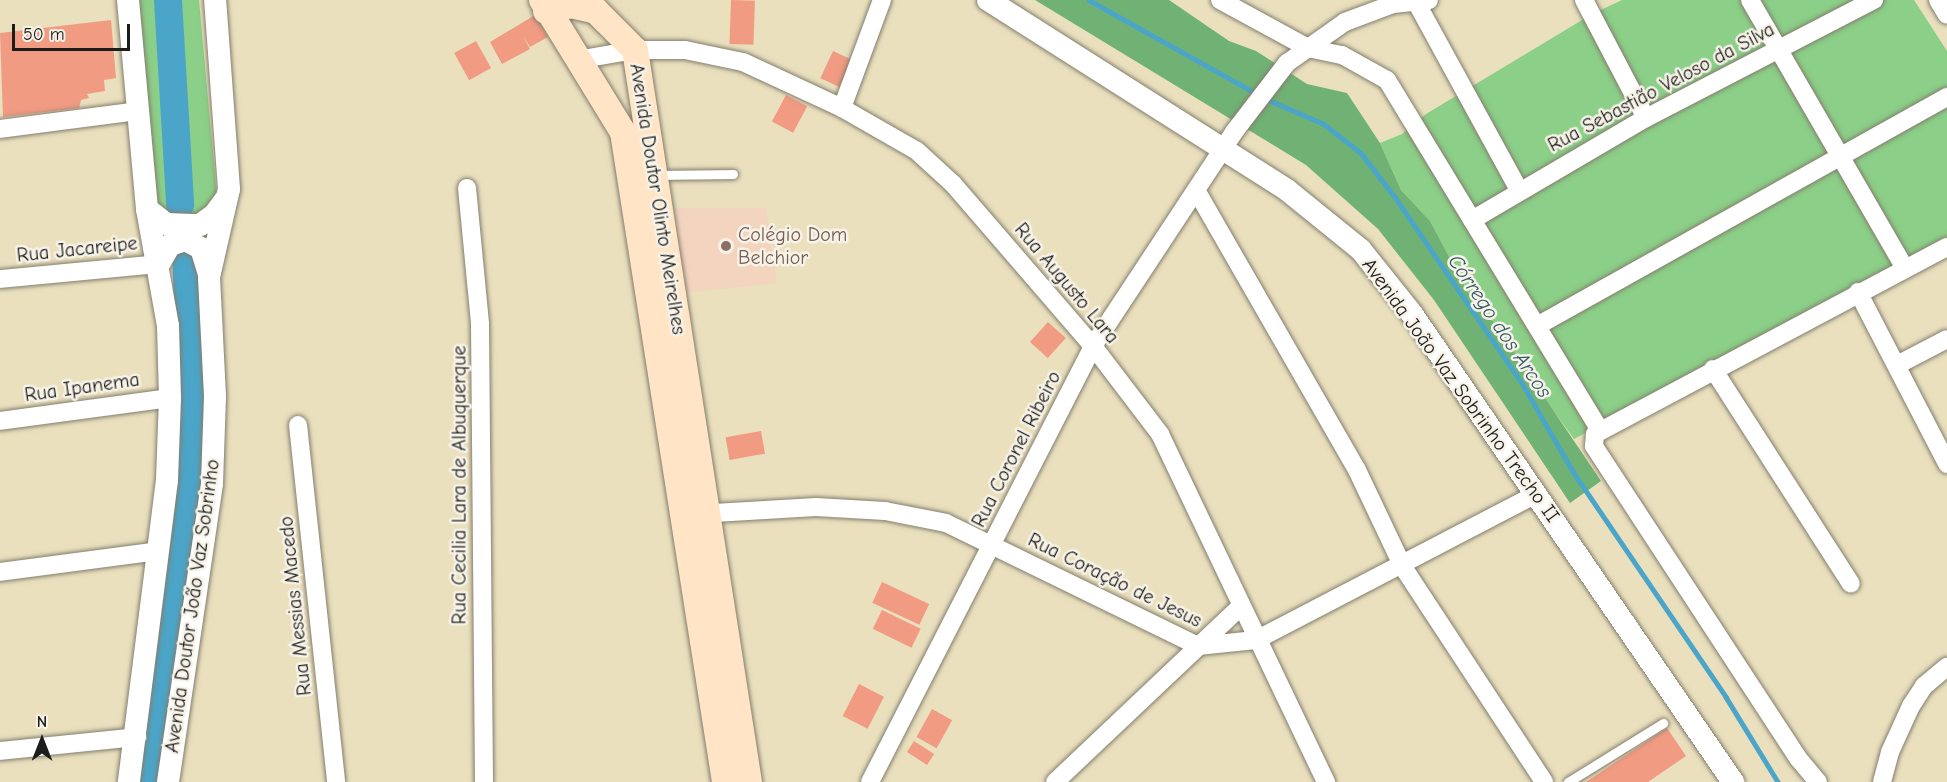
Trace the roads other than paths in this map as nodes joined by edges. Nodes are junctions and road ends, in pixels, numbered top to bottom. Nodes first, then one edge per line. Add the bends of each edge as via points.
1 (128, 0) edge
2 (215, 0) edge
3 (882, 0) edge
4 (988, 0) edge
5 (1220, 0) edge
6 (1584, 0) edge
7 (1750, 0) edge
8 (1874, 0) edge
9 (1420, 1) edge
10 (544, 5) edge
11 (1308, 48) junction
12 (634, 50) junction
13 (1777, 50) junction
14 (577, 60) junction
15 (1947, 97) edge
16 (842, 108) junction
17 (138, 111) junction
18 (1646, 118) junction
19 (0, 129) edge
20 (1229, 141) junction
21 (1840, 157) junction
22 (733, 174) dead end
23 (642, 176) junction
24 (467, 188) dead end
25 (229, 189) junction
26 (1196, 190) junction
27 (1519, 190) junction
28 (147, 209) junction
29 (1472, 220) junction
30 (1947, 247) edge
31 (159, 264) junction
32 (1904, 267) junction
33 (209, 277) junction
34 (0, 279) edge
35 (1858, 292) junction
36 (1537, 326) junction
37 (1947, 339) edge
38 (1093, 346) junction
39 (1897, 365) junction
40 (1713, 369) junction
41 (170, 398) junction
42 (0, 421) edge
43 (298, 425) dead end
44 (1599, 428) junction
45 (1947, 464) edge
46 (1537, 494) junction
47 (695, 514) junction
48 (992, 546) junction
49 (159, 551) junction
50 (1402, 567) junction
51 (0, 572) edge
52 (1851, 584) dead end
53 (1240, 607) junction
54 (1256, 640) junction
55 (1198, 646) junction
56 (1947, 667) edge
57 (720, 676) junction
58 (1663, 723) dead end
59 (136, 737) junction
60 (0, 752) edge
61 (1060, 780) edge
62 (129, 782) edge
63 (168, 782) edge
64 (336, 782) edge
65 (484, 782) edge
66 (725, 782) edge
67 (749, 782) edge
68 (870, 782) edge
69 (1326, 782) edge
70 (1544, 782) edge
71 (1568, 782) edge
72 (1733, 782) edge
73 (1818, 782) edge
74 (1882, 782) edge

1 - 17 street, Avenida Doutor João Vaz Sobrinho
2 - 25 street, Avenida Doutor João Vaz Sobrinho
3 - 16 street
4 - 20 street, Avenida João Vaz Sobrinho Trecho II
5 - 11 street
6 - 18 street
7 - 13 street
8 - 13 street, Rua Sebastião Veloso da Silva
9 - 11 street, Rua Coronel Ribeiro via 1371,11 1345,22
9 - 27 street
10 - 12 main road, Avenida Doutor Olinto Meirelhes via 597,10
10 - 14 main road, Avenida Doutor Olinto Meirelhes
11 - 20 street, Rua Coronel Ribeiro via 1287,63
11 - 29 street via 1342,55 1386,80
12 - 14 street, Rua Augusto Lara
12 - 16 street, Rua Augusto Lara via 685,50 743,62
12 - 23 main road, Avenida Doutor Olinto Meirelhes
13 - 18 street, Rua Sebastião Veloso da Silva
13 - 21 street
14 - 23 main road, Avenida Doutor Olinto Meirelhes via 623,132
15 - 21 street
16 - 38 street, Rua Augusto Lara via 917,151 954,184
17 - 19 street
17 - 28 street, Avenida Doutor João Vaz Sobrinho
18 - 27 street, Rua Sebastião Veloso da Silva
20 - 26 street, Rua Coronel Ribeiro
20 - 46 street, Avenida João Vaz Sobrinho Trecho II via 1361,250 1412,314
21 - 32 street
21 - 36 street
22 - 23 lane
23 - 47 main road, Avenida Doutor Olinto Meirelhes
24 - 65 street, Rua Cecilia Lara de Albuquerque via 480,324
25 - 28 street via 222,205 200,225 166,224
25 - 33 street, Avenida Doutor João Vaz Sobrinho
26 - 38 street, Rua Coronel Ribeiro
26 - 50 street via 1357,470
27 - 29 street, Rua Sebastião Veloso da Silva
28 - 31 street, Avenida Doutor João Vaz Sobrinho
29 - 36 street
30 - 32 street
31 - 33 street via 170,245 185,240 201,248
31 - 34 street, Rua Jacareipe
31 - 41 street, Avenida Doutor João Vaz Sobrinho via 168,326
32 - 35 street
33 - 63 street, Avenida Doutor João Vaz Sobrinho via 215,396 212,483
35 - 39 street
35 - 40 street
36 - 44 street
37 - 39 street
38 - 48 street, Rua Coronel Ribeiro
38 - 53 street, Rua Augusto Lara via 1160,434
39 - 45 street
40 - 44 street
40 - 52 street
41 - 42 street, Rua Ipanema
41 - 49 street, Avenida Doutor João Vaz Sobrinho
43 - 64 street, Rua Messias Macedo
44 - 73 street via 1594,446 1798,758
46 - 50 street, Rua Coração de Jesus
46 - 72 street, Avenida João Vaz Sobrinho Trecho II
47 - 48 street, Rua Coração de Jesus via 816,507 885,511 946,523
47 - 57 main road, Avenida Doutor Olinto Meirelhes
48 - 55 street, Rua Coração de Jesus
48 - 68 street, Rua Coronel Ribeiro
49 - 51 street
49 - 59 street, Avenida Doutor João Vaz Sobrinho
50 - 54 street, Rua Coração de Jesus
50 - 70 street
53 - 54 street, Rua Augusto Lara
53 - 55 street
54 - 55 street, Rua Coração de Jesus
54 - 69 street, Rua Augusto Lara
55 - 61 street
56 - 74 street via 1924,686 1911,705 1890,752
57 - 66 main road, Avenida Doutor Olinto Meirelhes
57 - 67 main road, Avenida Doutor Olinto Meirelhes
58 - 71 lane
59 - 60 street
59 - 62 street, Avenida Doutor João Vaz Sobrinho

